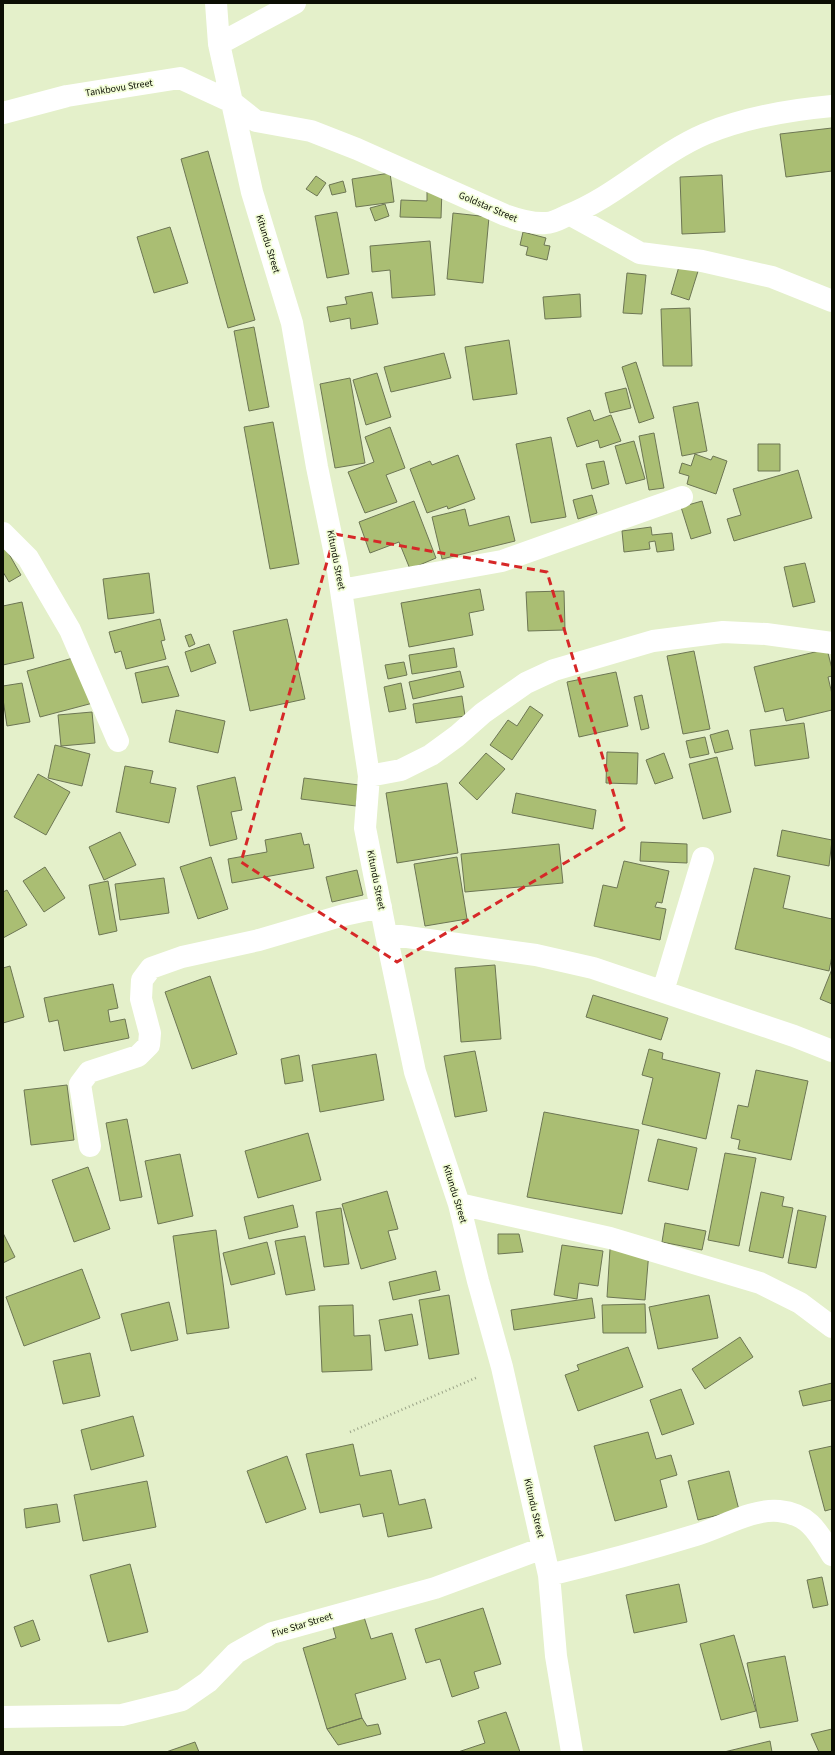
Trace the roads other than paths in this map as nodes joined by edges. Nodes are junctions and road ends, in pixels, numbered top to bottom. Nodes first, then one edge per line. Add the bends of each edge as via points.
1 (216, 3) edge
2 (295, 3) edge
3 (219, 44) junction
4 (232, 102) junction
5 (832, 106) edge
6 (3, 113) edge
7 (571, 214) junction
8 (832, 301) edge
9 (682, 497) dead end
10 (3, 533) edge
11 (341, 590) junction
12 (832, 643) edge
13 (118, 741) dead end
14 (369, 776) junction
15 (703, 858) dead end
16 (382, 907) junction
17 (386, 934) junction
18 (663, 991) junction
19 (832, 1051) edge
20 (90, 1146) dead end
21 (459, 1204) junction
22 (832, 1327) edge
23 (542, 1548) junction
24 (832, 1555) edge
25 (549, 1575) junction
26 (3, 1717) edge
27 (572, 1752) edge

1 - 3 street, Kitundu Street
2 - 3 street
3 - 4 street, Kitundu Street
4 - 6 street, Tankbovu Street via 180,78 67,96
4 - 7 street, Goldstar Street via 256,121 311,131 525,222 548,224
4 - 11 street, Kitundu Street via 252,192 292,323
5 - 7 street, Goldstar Street via 751,117 704,135 661,159 593,205
7 - 8 street via 640,254 702,261 772,277
9 - 11 street via 502,561
10 - 13 street via 28,558 70,630
11 - 14 street, Kitundu Street
12 - 14 street via 766,634 723,632 653,641 554,670 526,683 431,755 401,770
14 - 16 street, Kitundu Street via 365,828
15 - 18 street
16 - 17 street, Kitundu Street
16 - 20 street via 344,915 259,940 182,957 151,968 142,980 141,1000 150,1033 149,1045 138,1056 89,1072 80,1084
17 - 18 street via 536,955 593,968
17 - 21 street, Kitundu Street via 414,1072
18 - 19 street
21 - 22 street via 610,1238 760,1283 800,1303
21 - 23 street, Kitundu Street via 502,1367
23 - 25 street, Kitundu Street
23 - 26 street, Five Star Street via 435,1588 272,1633 236,1653 208,1682 182,1700 122,1715
24 - 25 street via 807,1520 779,1511 745,1515 714,1529 646,1550
25 - 27 street, Kitundu Street via 556,1656

